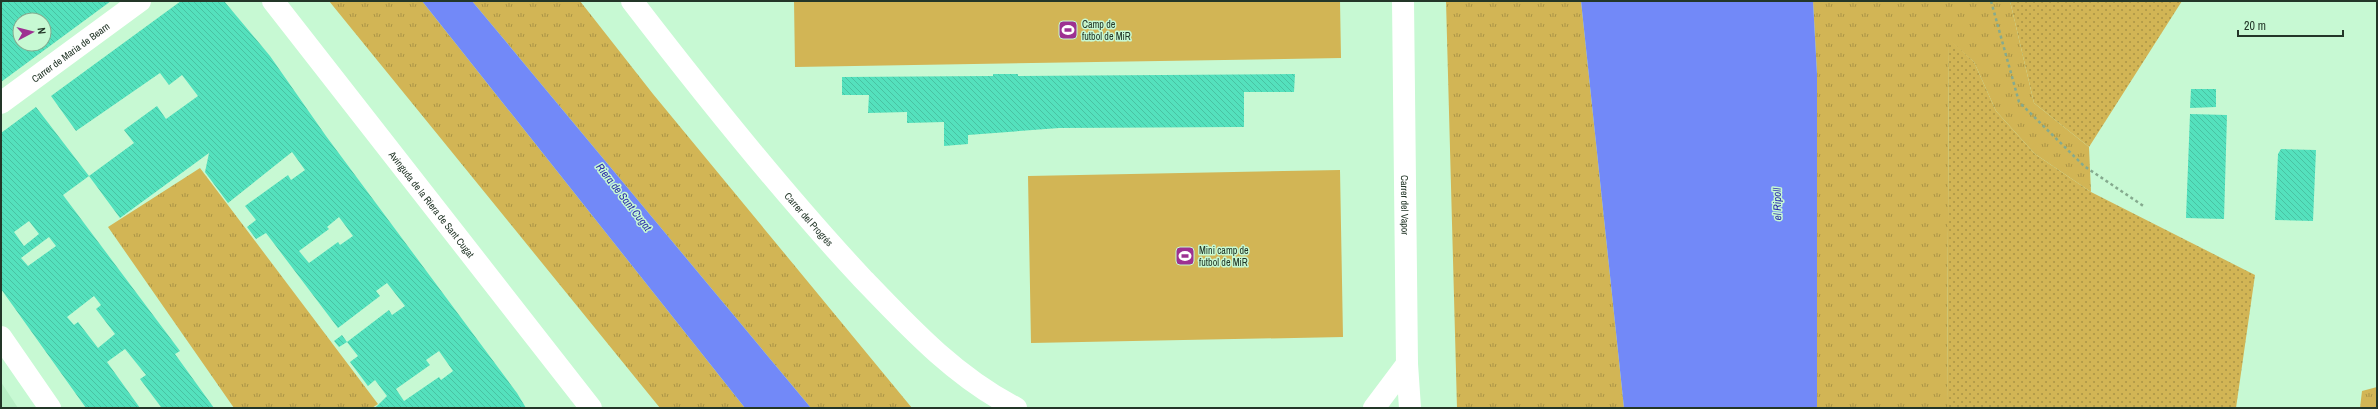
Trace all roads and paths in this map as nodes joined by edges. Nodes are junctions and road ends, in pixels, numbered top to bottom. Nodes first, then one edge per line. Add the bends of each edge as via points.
1 (140, 1) edge
2 (273, 1) edge
3 (632, 1) edge
4 (1403, 1) edge
5 (1991, 1) edge
6 (1, 103) edge
7 (2145, 208) dead end
8 (1, 337) edge
9 (1407, 364) junction
10 (50, 408) edge
11 (591, 408) edge
12 (1016, 408) edge
13 (1374, 408) edge
14 (1410, 408) edge

1 - 6 street, Carrer de Maria de Bearn
2 - 11 street, Avinguda de la Riera de Sant Cugat
3 - 12 street, Carrer del Progrés via 716,110 832,246 885,303 952,367 999,400
4 - 9 street, Carrer del Vapor
5 - 7 path via 2019,102 2084,166
8 - 10 street
9 - 13 street
9 - 14 street, Carrer del Vapor

